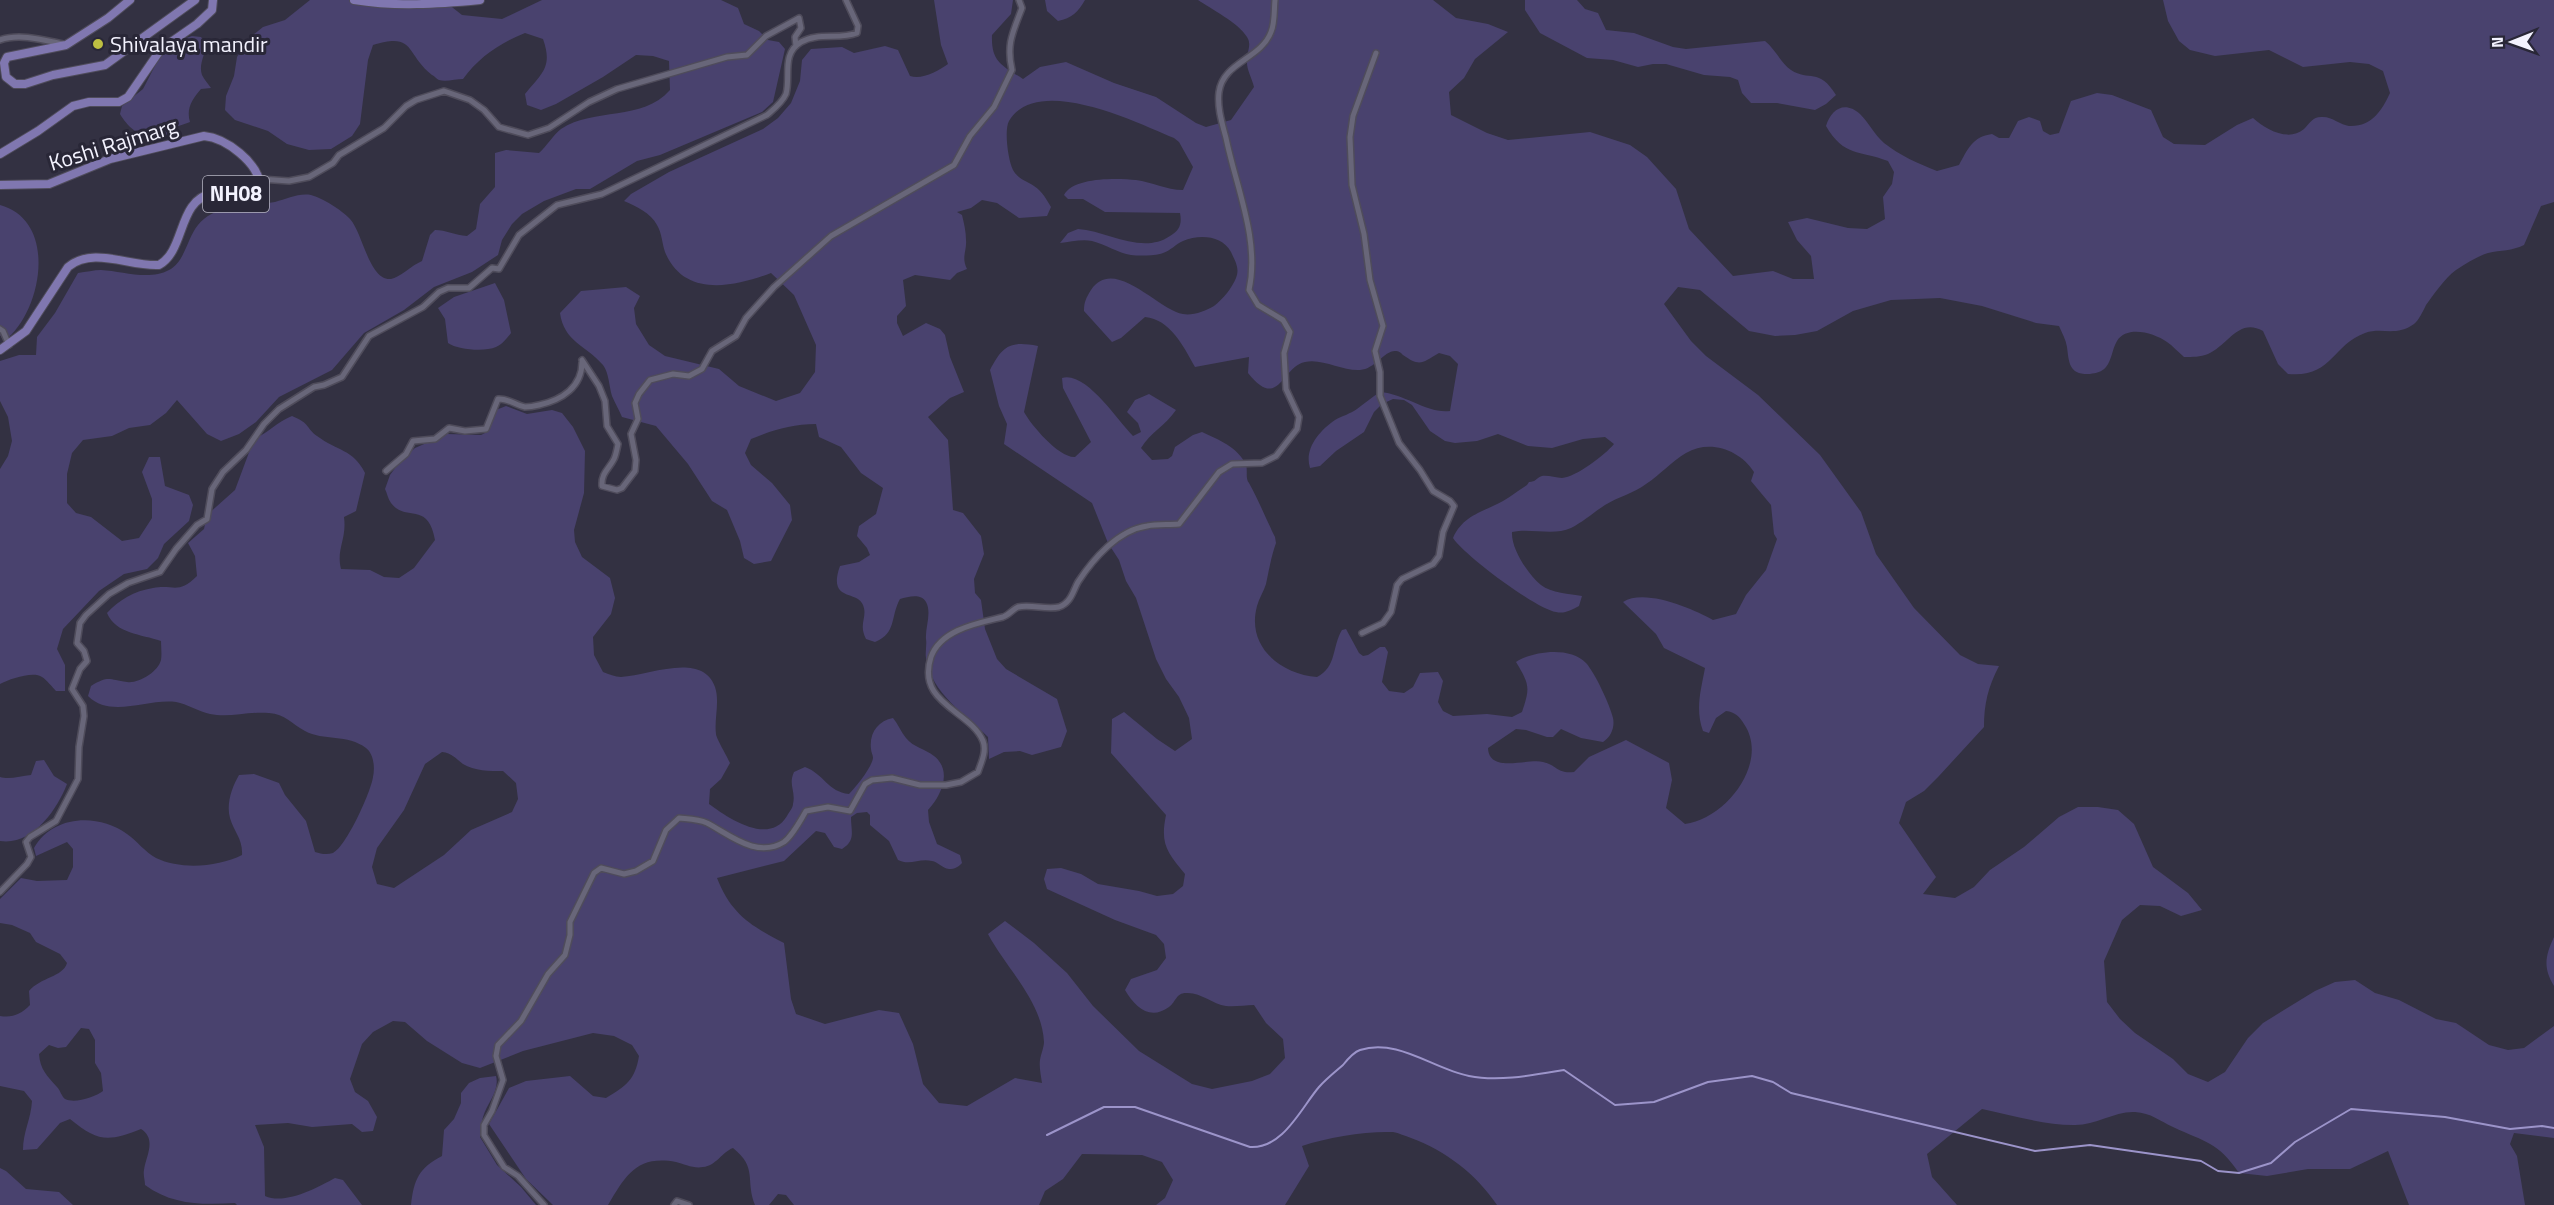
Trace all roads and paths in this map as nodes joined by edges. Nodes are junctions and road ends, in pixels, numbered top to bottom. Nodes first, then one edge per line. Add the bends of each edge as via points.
1 (130, 0) edge
2 (195, 0) edge
3 (213, 0) edge
4 (354, 0) edge
5 (480, 0) edge
6 (846, 0) edge
7 (1020, 0) edge
8 (1275, 0) edge
9 (0, 40) edge
10 (66, 45) junction
11 (796, 46) junction
12 (1376, 52) dead end
13 (0, 154) edge
14 (260, 179) junction
15 (0, 185) edge
16 (0, 329) edge
17 (9, 345) junction
18 (0, 350) edge
19 (386, 471) dead end
20 (1362, 633) dead end
21 (0, 892) edge
22 (544, 1205) edge
23 (674, 1205) edge
24 (689, 1205) edge

1 - 10 main road
2 - 10 main road via 105,66 25,84 15,84 6,77 7,57
3 - 13 main road, Koshi Rajmarg via 212,10 161,50 128,97 119,102 73,106
4 - 5 main road via 403,4
6 - 11 street via 858,26 857,33 813,37
7 - 19 street via 1023,8 1008,56 1012,70 994,107 970,136 954,165 831,236 774,286 736,336 712,351 702,369 689,376 673,374 650,380 635,404 638,419 631,434 635,471 622,488 602,486 618,444 607,426 605,401 582,360 580,378 556,401 527,407 498,399 486,429 449,428 435,438 413,441 406,454
8 - 22 street via 1271,33 1253,55 1234,67 1221,82 1219,94 1252,247 1249,290 1258,306 1283,320 1290,332 1284,353 1286,389 1299,417 1297,429 1276,456 1262,463 1232,464 1219,472 1179,524 1144,526 1117,538 1090,565 1070,599 1061,606 1017,607 1006,616 982,621 942,639 931,657 929,678 936,696 983,742 978,772 946,785 920,785 892,778 872,780 865,784 850,811 828,807 806,811 785,841 770,848 754,847 731,838 705,822 679,818 666,830 653,861 624,874 600,868 594,873 570,922 565,955 548,974 521,1021 498,1045 496,1056 504,1080 484,1125 484,1135 504,1167 518,1176
9 - 10 street via 38,39
11 - 14 street via 795,37 801,28 799,18 766,36 742,57 727,57 617,89 549,128 528,135 499,127 470,100 444,92 416,99 384,128 309,177 289,181
11 - 21 street via 788,60 785,96 767,115 602,194 557,205 519,235 499,269 492,267 469,288 439,292 423,307 369,336 342,377 305,391 271,417 212,489 207,519 197,525 160,572 109,594 80,623 77,643 87,661 72,689 83,706 84,716 78,779 56,821 26,842 31,856 27,864
12 - 20 street via 1353,116 1350,137 1352,185 1383,326 1375,351 1380,396 1399,443 1433,491 1454,506 1443,532 1439,556 1433,564 1402,579 1383,623
14 - 15 main road, Koshi Rajmarg / NH08 via 234,149 212,137 198,136 110,159 49,184
14 - 17 main road, NH08 via 261,186 251,195 214,193 198,200 171,254 159,265 93,257 75,262 26,332
16 - 17 street
17 - 18 main road, NH08
23 - 24 street via 677,1201

